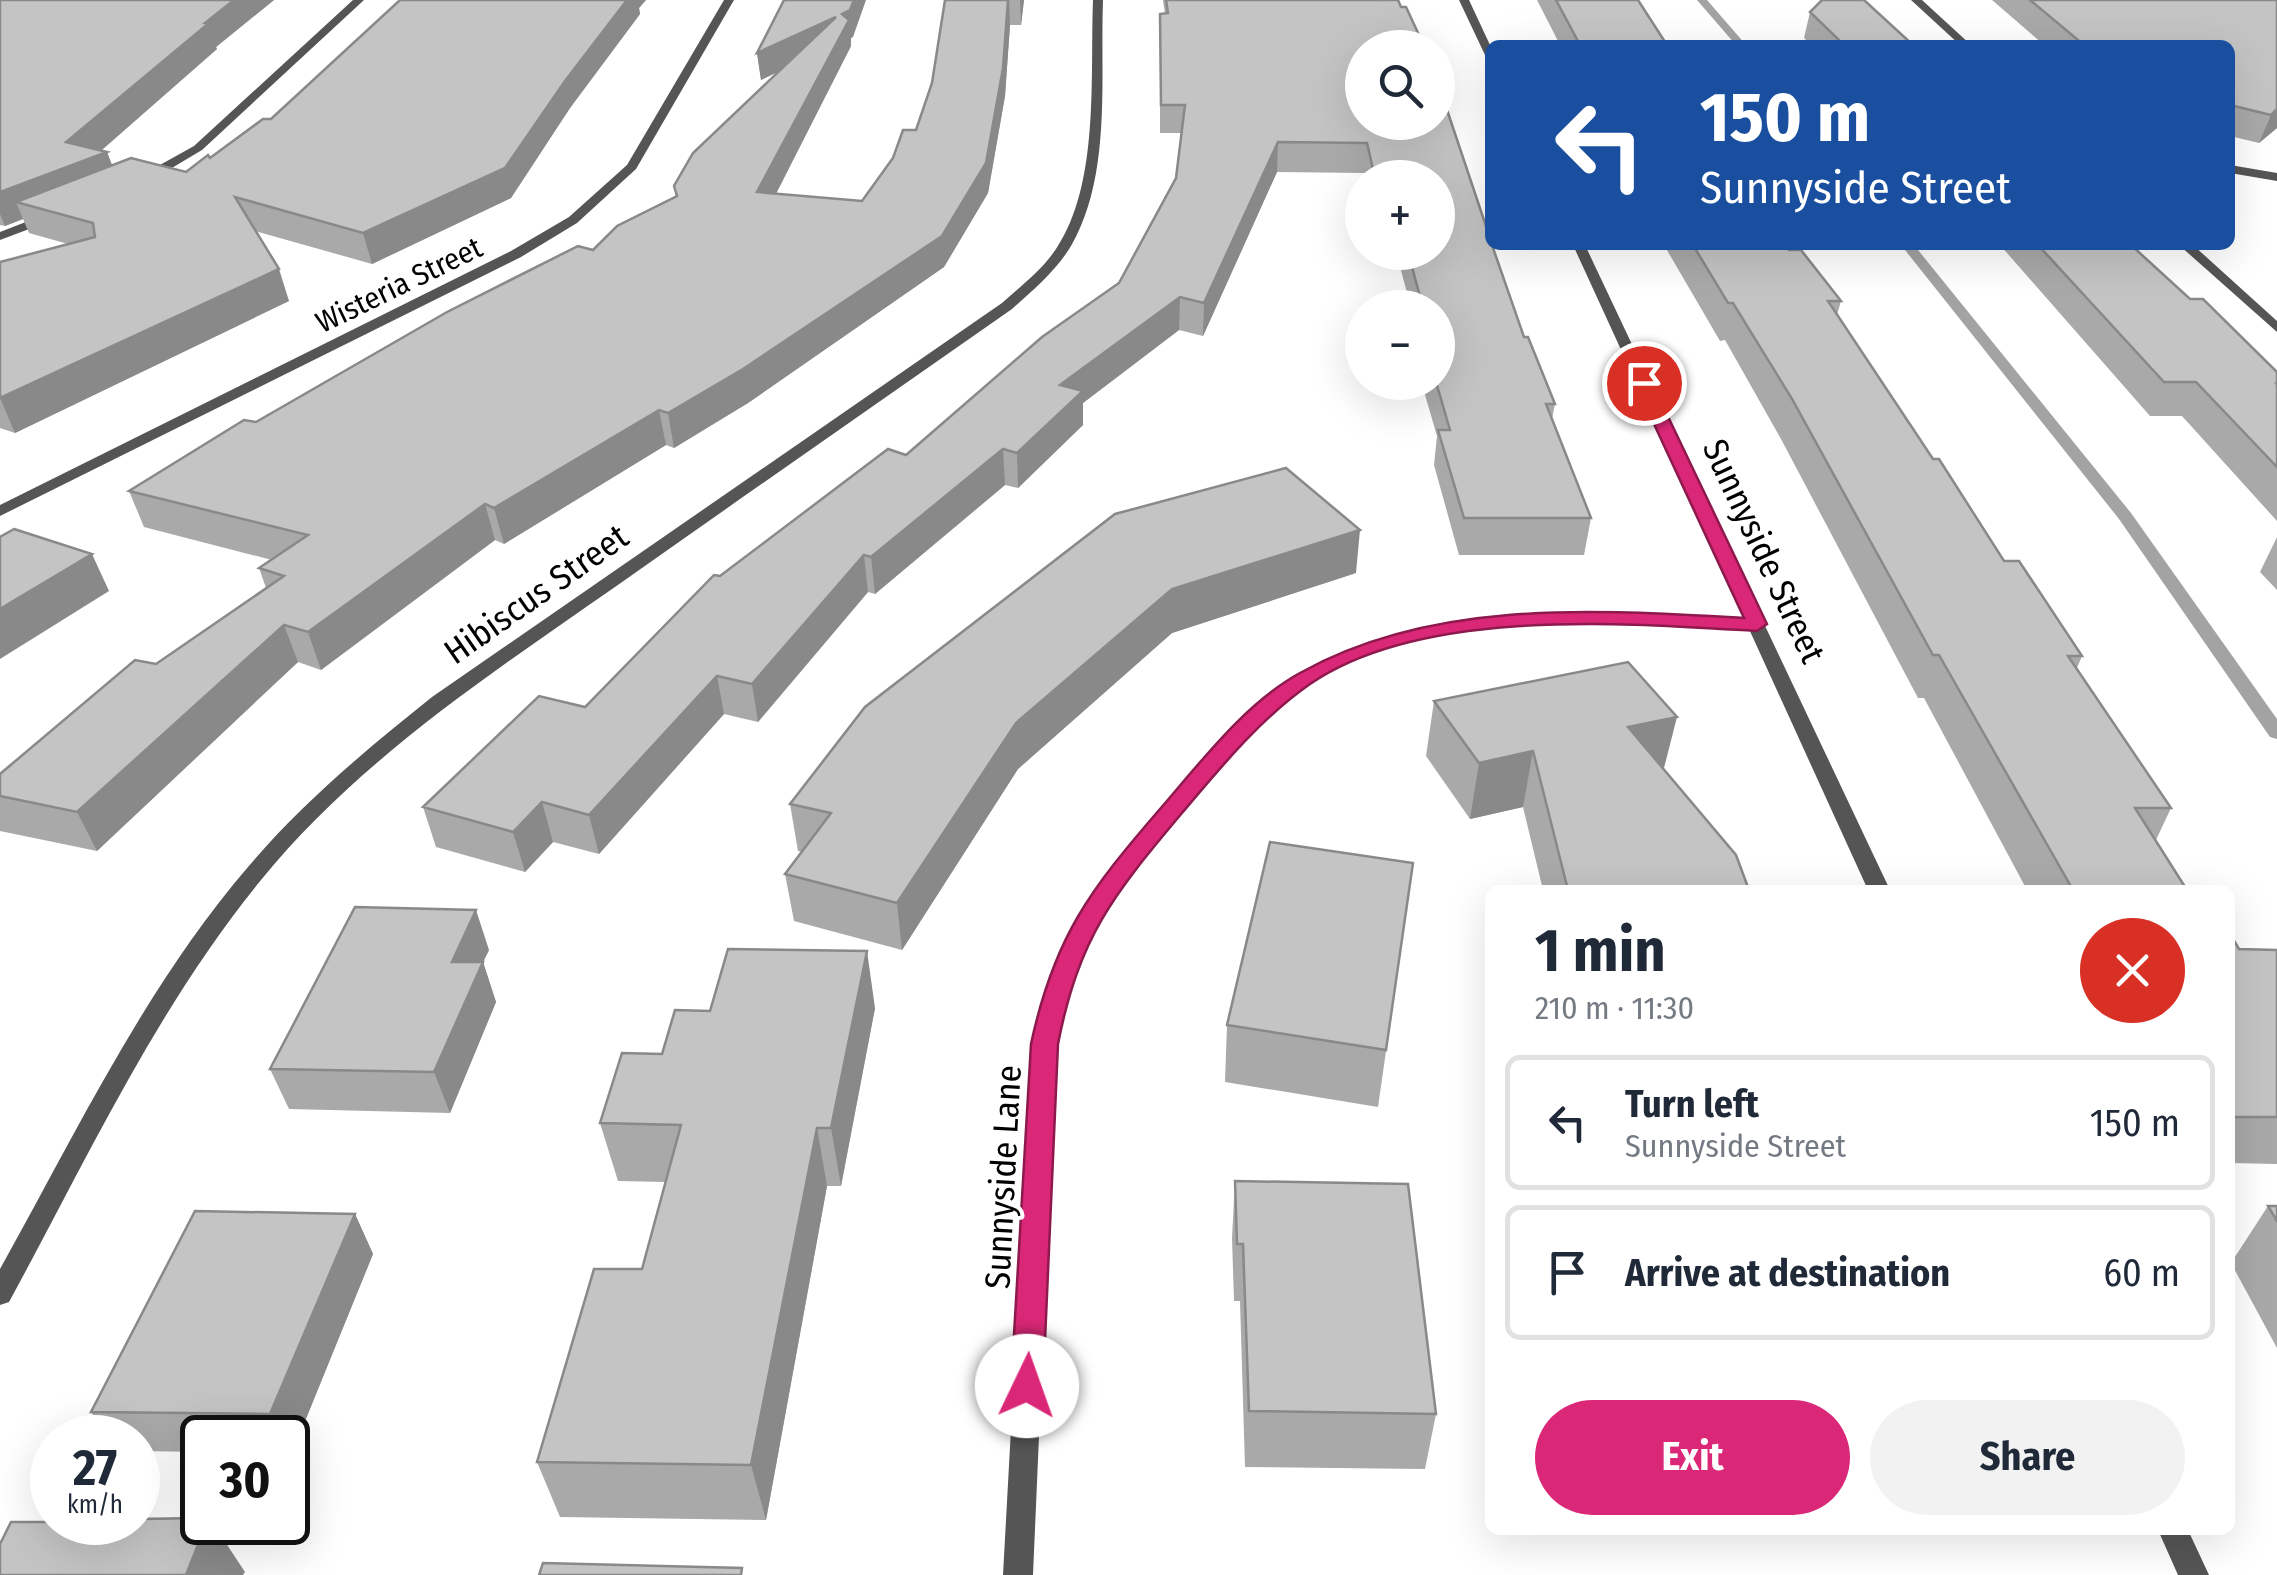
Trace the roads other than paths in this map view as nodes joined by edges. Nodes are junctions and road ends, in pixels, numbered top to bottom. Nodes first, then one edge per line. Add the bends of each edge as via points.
1 (359, 0) edge
2 (729, 0) edge
3 (1098, 0) edge
4 (1464, 0) edge
5 (1916, 0) edge
6 (1960, 40) edge
7 (1485, 44) edge
8 (2235, 169) edge
9 (2277, 177) edge
10 (128, 186) edge
11 (55, 214) edge
12 (0, 236) edge
13 (1581, 250) edge
14 (2191, 250) edge
15 (2277, 328) edge
16 (0, 511) edge
17 (1757, 624) junction
18 (1877, 885) edge
19 (0, 1294) edge
20 (2175, 1535) edge
21 (1018, 1575) edge
22 (2194, 1575) edge

1 - 10 street via 198,148
2 - 16 street, Wisteria Street via 632,167 572,220
3 - 19 street, Hibiscus Street via 1084,208 1048,268 1007,306 439,701 304,818 233,900 174,984
4 - 7 street
5 - 6 street
8 - 9 street
11 - 12 street
13 - 17 street, Sunnyside Street
14 - 15 street
17 - 18 street, Sunnyside Street
17 - 21 street, Sunnyside Lane via 1510,620 1442,628 1369,648 1279,696 1235,736 1115,876 1083,924 1054,995 1044,1044
20 - 22 street

